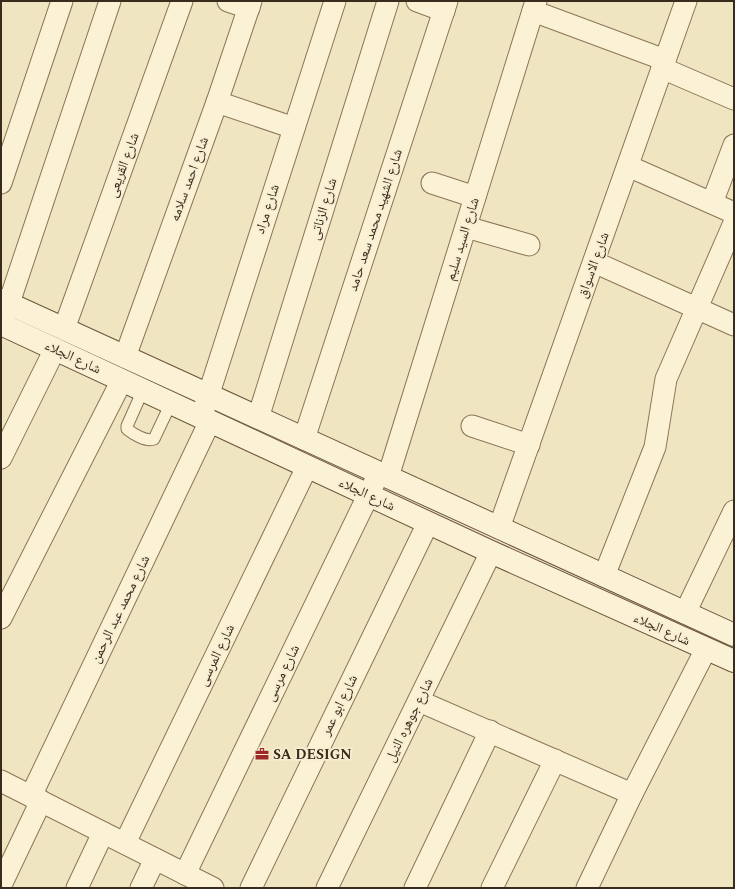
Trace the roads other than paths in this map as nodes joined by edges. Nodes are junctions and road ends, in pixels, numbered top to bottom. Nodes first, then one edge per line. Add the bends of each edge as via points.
1 (62, 1) edge
2 (110, 1) edge
3 (182, 1) edge
4 (228, 1) edge
5 (335, 1) edge
6 (388, 1) edge
7 (417, 1) edge
8 (686, 1) edge
9 (250, 4) edge
10 (445, 6) edge
11 (534, 6) edge
12 (664, 64) junction
13 (734, 99) edge
14 (217, 102) junction
15 (294, 128) junction
16 (734, 145) edge
17 (628, 166) junction
18 (1, 182) edge
19 (432, 183) dead end
20 (475, 197) junction
21 (712, 203) junction
22 (734, 213) edge
23 (734, 223) edge
24 (466, 227) junction
25 (529, 244) dead end
26 (594, 262) junction
27 (4, 308) edge
28 (696, 309) junction
29 (1, 324) edge
30 (734, 325) edge
31 (64, 329) junction
32 (56, 349) junction
33 (125, 357) junction
34 (122, 380) junction
35 (143, 390) junction
36 (208, 395) junction
37 (171, 403) junction
38 (258, 418) junction
39 (205, 419) junction
40 (472, 426) dead end
41 (304, 439) junction
42 (529, 445) junction
43 (1, 458) edge
44 (307, 467) junction
45 (384, 475) junction
46 (368, 495) junction
47 (734, 511) edge
48 (428, 523) junction
49 (499, 528) junction
50 (491, 552) junction
51 (604, 576) junction
52 (685, 613) junction
53 (1, 618) edge
54 (734, 635) edge
55 (706, 649) junction
56 (734, 661) edge
57 (418, 700) junction
58 (490, 732) junction
59 (555, 760) junction
60 (1, 781) edge
61 (632, 794) junction
62 (36, 798) junction
63 (103, 833) junction
64 (124, 843) junction
65 (155, 859) junction
66 (185, 874) junction
67 (1, 885) edge
68 (77, 888) edge
69 (141, 888) edge
70 (211, 888) edge
71 (251, 888) edge
72 (327, 888) edge
73 (415, 888) edge
74 (492, 888) edge
75 (587, 888) edge

1 - 18 street
2 - 27 street
3 - 31 street, شارع القريعى
4 - 9 street
5 - 15 street, شارع مراد
6 - 38 street, شارع الزناتى
7 - 10 street
8 - 12 street, شارع الاسواق
9 - 14 street, شارع احمد سلامه
10 - 41 street, شارع الشهيد محمد سعد حامد
11 - 12 street
11 - 20 street, شارع السيد سليم
12 - 13 street
12 - 17 street, شارع الاسواق
14 - 15 street
14 - 33 street, شارع احمد سلامه
15 - 36 street, شارع مراد
16 - 21 street
17 - 21 street
17 - 26 street, شارع الاسواق
19 - 20 street
20 - 24 street, شارع السيد سليم
21 - 22 street
23 - 28 street
24 - 25 street
24 - 45 street, شارع السيد سليم
26 - 28 street
26 - 42 street, شارع الاسواق
27 - 31 main road, شارع الجلاء
28 - 30 street
28 - 51 street via 666,379 655,446
29 - 32 main road, شارع الجلاء
31 - 33 main road, شارع الجلاء
32 - 34 main road, شارع الجلاء
32 - 43 street
33 - 36 main road, شارع الجلاء
34 - 35 main road, شارع الجلاء
34 - 53 street
35 - 37 main road, شارع الجلاء
35 - 37 lane via 127,429 147,440 154,439
36 - 38 main road, شارع الجلاء
36 - 39 street, شارع مراد
37 - 39 main road, شارع الجلاء
38 - 41 main road, شارع الجلاء
39 - 44 main road, شارع الجلاء
39 - 62 street, شارع محمد عبد الرحمن
40 - 42 street
41 - 45 main road, شارع الجلاء
42 - 49 street, شارع الاسواق
44 - 46 main road, شارع الجلاء
44 - 64 street, شارع المرسى
45 - 46 street, شارع مرسى
45 - 49 main road, شارع الجلاء
46 - 48 main road, شارع الجلاء
46 - 66 street, شارع مرسى
47 - 52 street
48 - 50 main road, شارع الجلاء
48 - 71 street, شارع ابو عمر
49 - 51 main road, شارع الجلاء
50 - 55 main road, شارع الجلاء
50 - 57 street, شارع جوهره النيل
51 - 52 main road, شارع الجلاء
52 - 54 main road, شارع الجلاء
55 - 56 main road, شارع الجلاء
55 - 61 street
57 - 58 street
57 - 72 street, شارع جوهره النيل
58 - 59 street
58 - 73 street
59 - 61 street
59 - 74 street
60 - 62 street
61 - 75 street
62 - 63 street
62 - 67 street, شارع محمد عبد الرحمن
63 - 64 street
63 - 68 street
64 - 65 street
65 - 66 street
65 - 69 street
66 - 70 street

